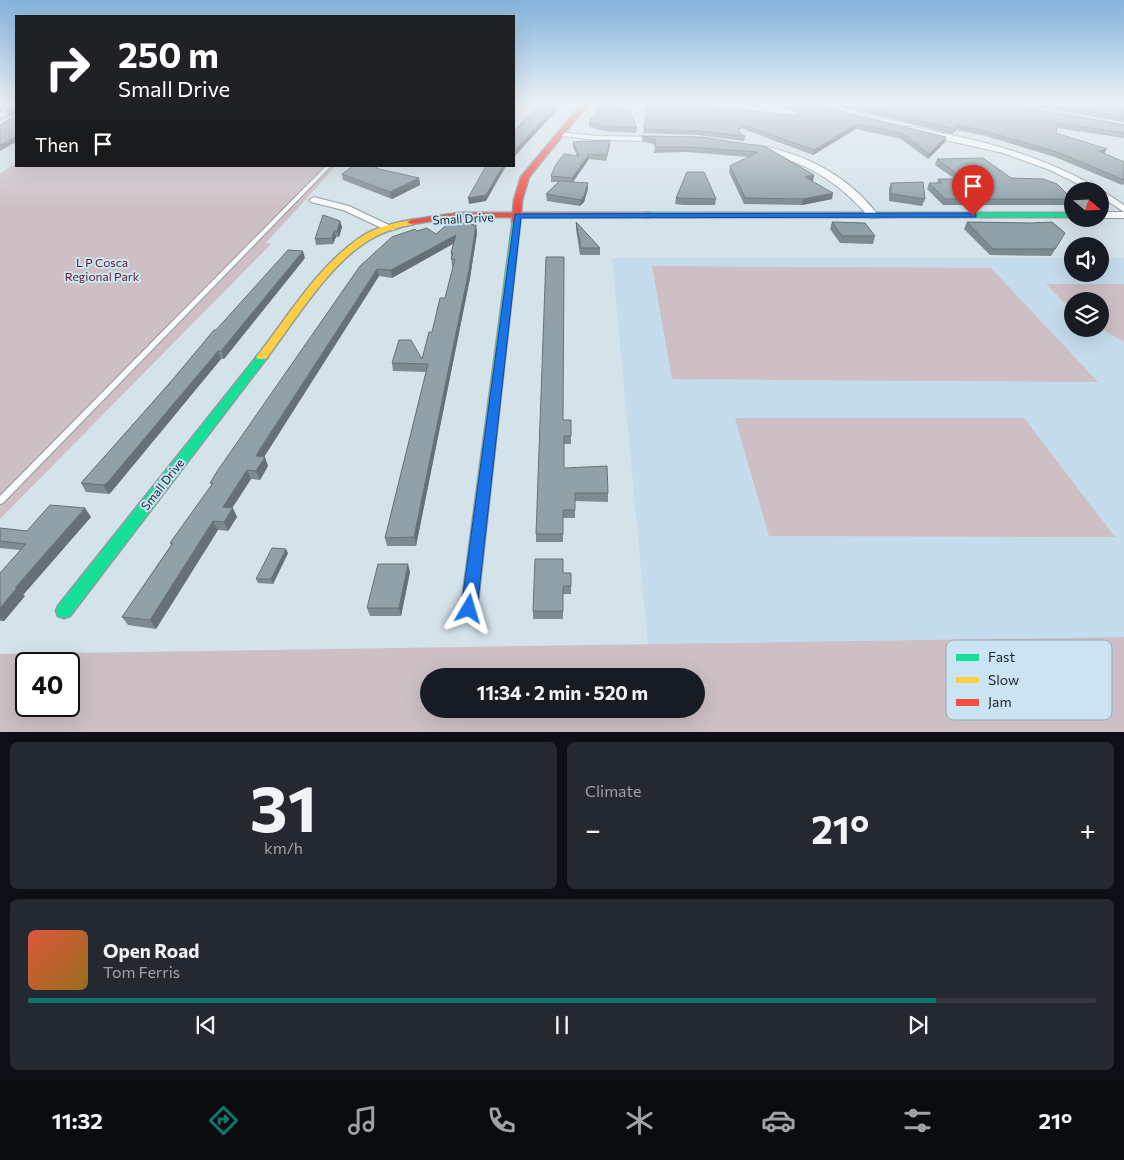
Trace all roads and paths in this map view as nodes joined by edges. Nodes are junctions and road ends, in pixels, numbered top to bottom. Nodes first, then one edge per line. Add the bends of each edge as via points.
1 (557, 139) edge
2 (963, 139) edge
3 (743, 144) edge
4 (328, 167) edge
5 (1080, 182) edge
6 (1109, 199) edge
7 (314, 200) dead end
8 (1124, 209) edge
9 (1064, 215) edge
10 (1109, 215) edge
11 (1124, 215) edge
12 (518, 216) junction
13 (874, 216) junction
14 (390, 228) junction
15 (0, 501) edge
16 (469, 609) dead end
17 (64, 611) dead end

1 - 12 street via 541,154 526,176 518,196
2 - 5 street via 1018,154
3 - 13 street via 793,157 828,172 857,196
4 - 15 lane
6 - 8 street
7 - 14 street via 346,208
9 - 13 street, Small Drive
10 - 11 street
12 - 13 street, Small Drive
12 - 14 street, Small Drive via 450,216
12 - 16 street
14 - 17 street, Small Drive via 354,246 312,293

